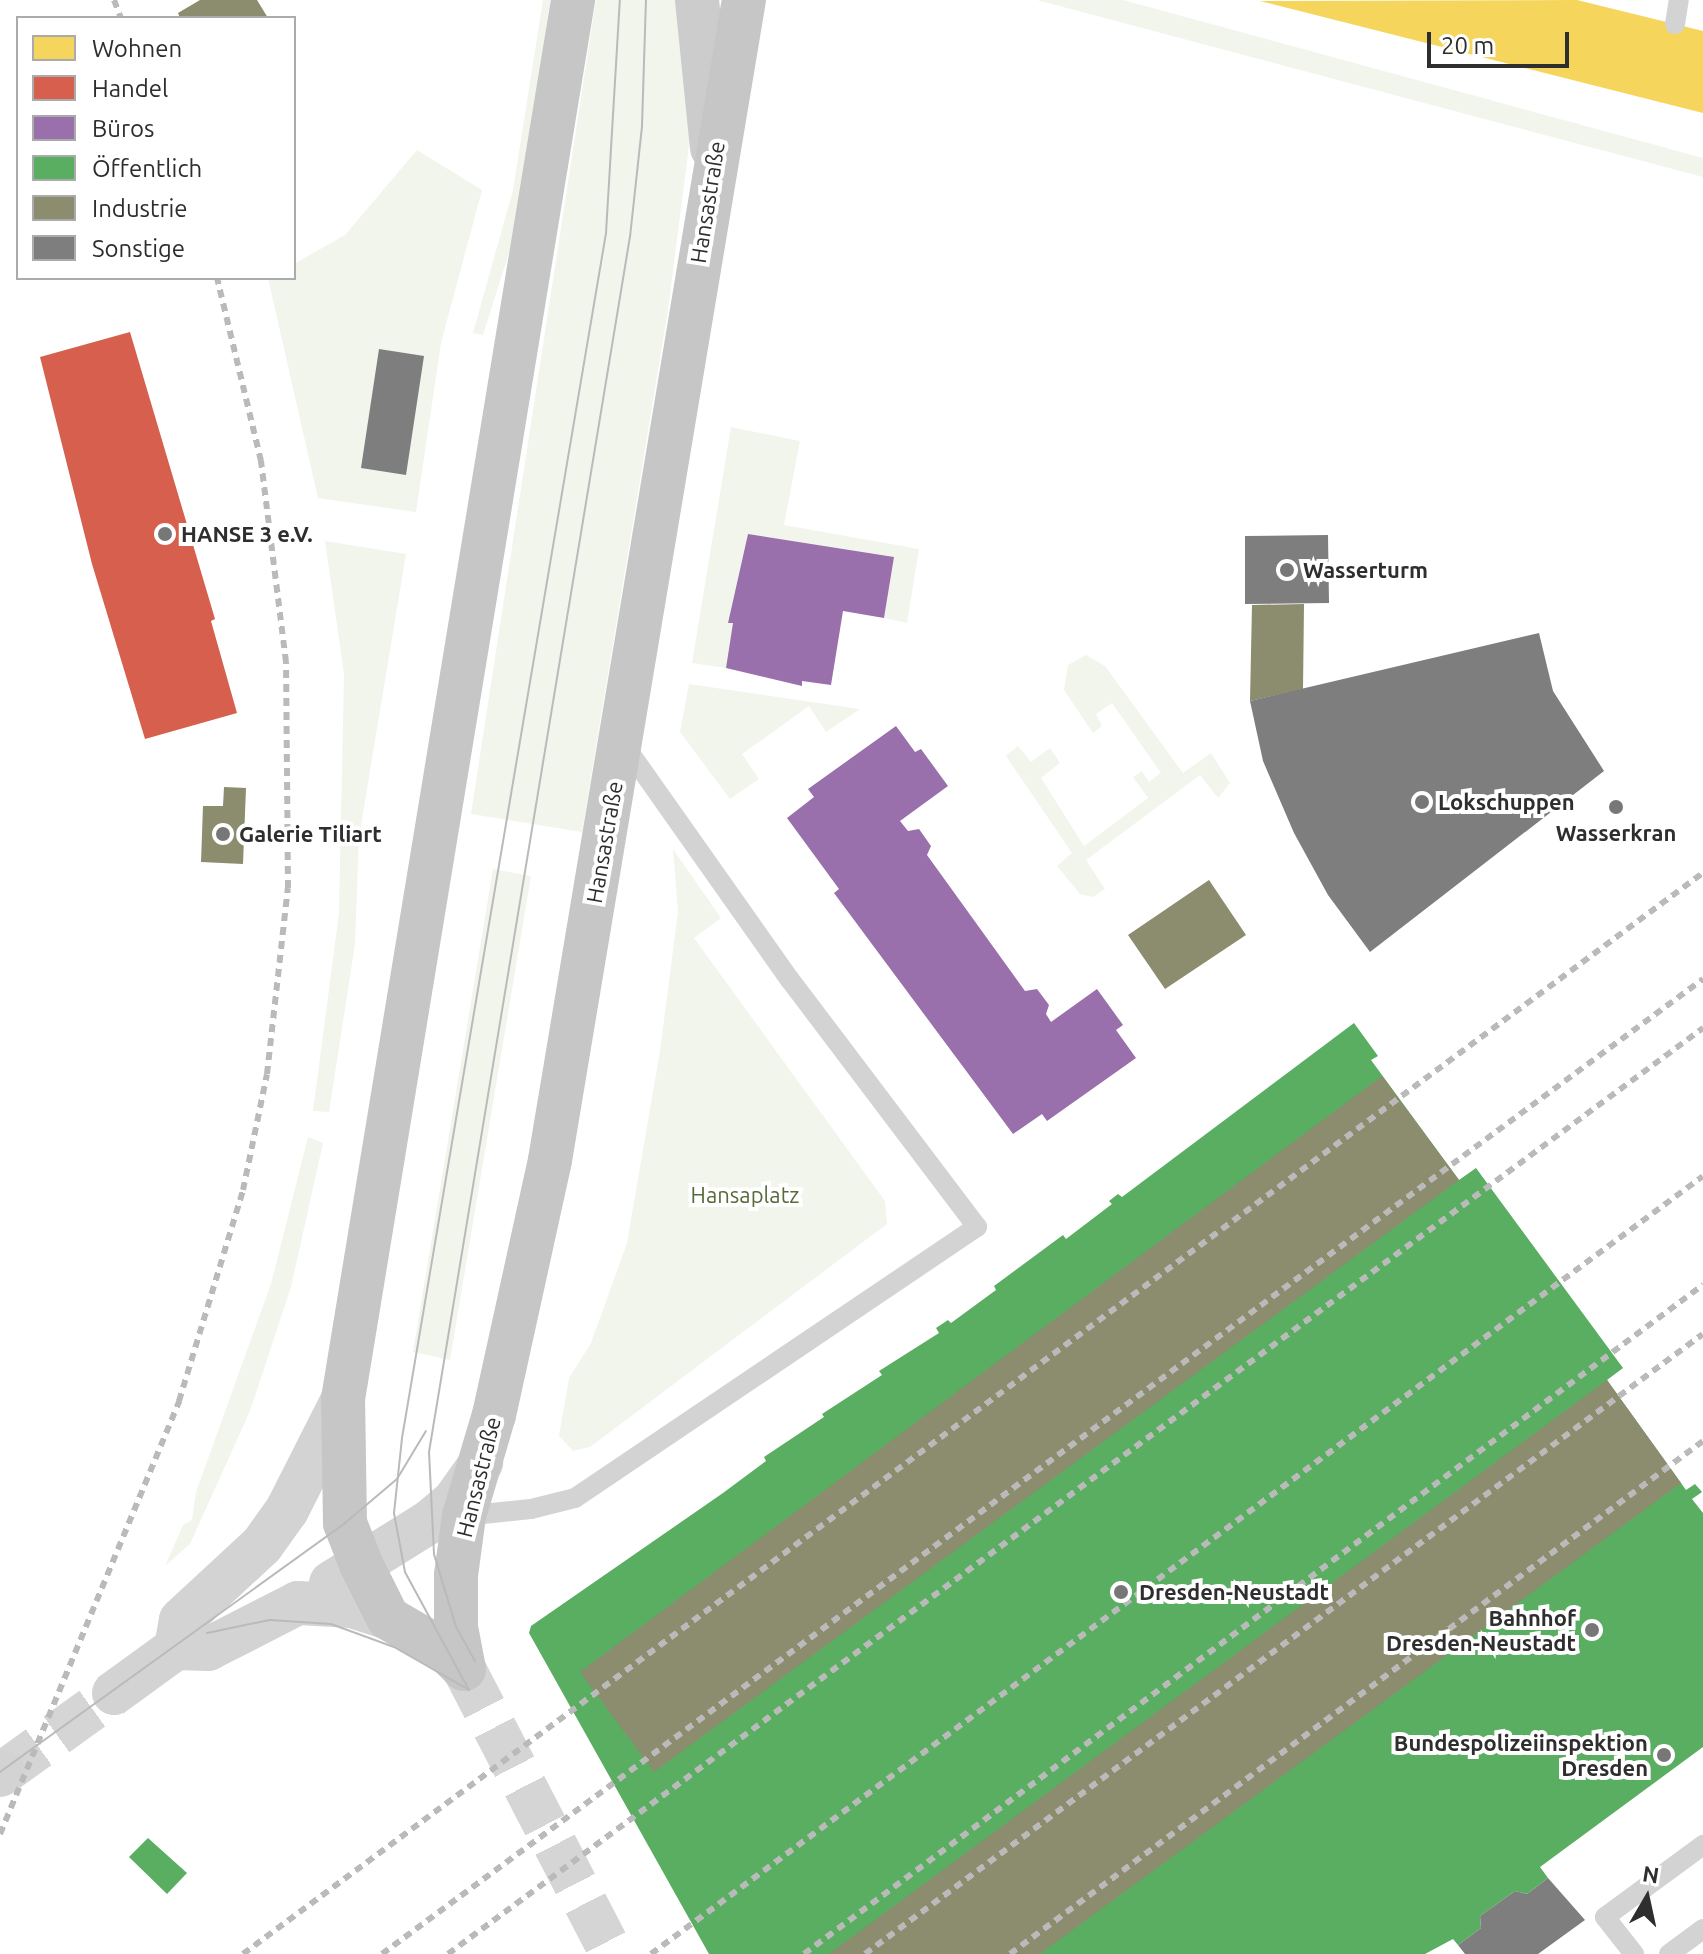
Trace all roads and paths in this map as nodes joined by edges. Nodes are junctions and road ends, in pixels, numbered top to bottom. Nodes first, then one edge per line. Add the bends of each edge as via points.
1 (573, 0) edge
2 (697, 0) edge
3 (744, 0) edge
4 (1679, 0) edge
5 (1675, 24) dead end
6 (713, 162) junction
7 (621, 742) junction
8 (343, 1399) junction
9 (483, 1459) junction
10 (464, 1516) junction
11 (361, 1564) junction
12 (298, 1603) junction
13 (388, 1618) junction
14 (176, 1648) junction
15 (114, 1693) tunnel mouth
16 (1703, 1845) edge
17 (1703, 1929) edge
18 (1634, 1954) edge
19 (1669, 1954) edge

1 - 8 main road
2 - 6 main road
3 - 6 main road, Hansastraße
4 - 5 lane
6 - 7 main road, Hansastraße
7 - 9 main road, Hansastraße via 550,1160
7 - 10 lane via 790,980 977,1227 575,1498
8 - 11 main road via 345,1523
8 - 14 street via 287,1510 262,1545 181,1620
9 - 10 main road, Hansastraße
9 - 11 street via 454,1501
10 - 13 main road, Hansastraße via 456,1627 464,1669 448,1653
11 - 12 street
11 - 13 main road
12 - 13 street via 352,1606
12 - 14 street via 208,1649
14 - 15 street
16 - 18 lane via 1605,1917
17 - 19 lane

